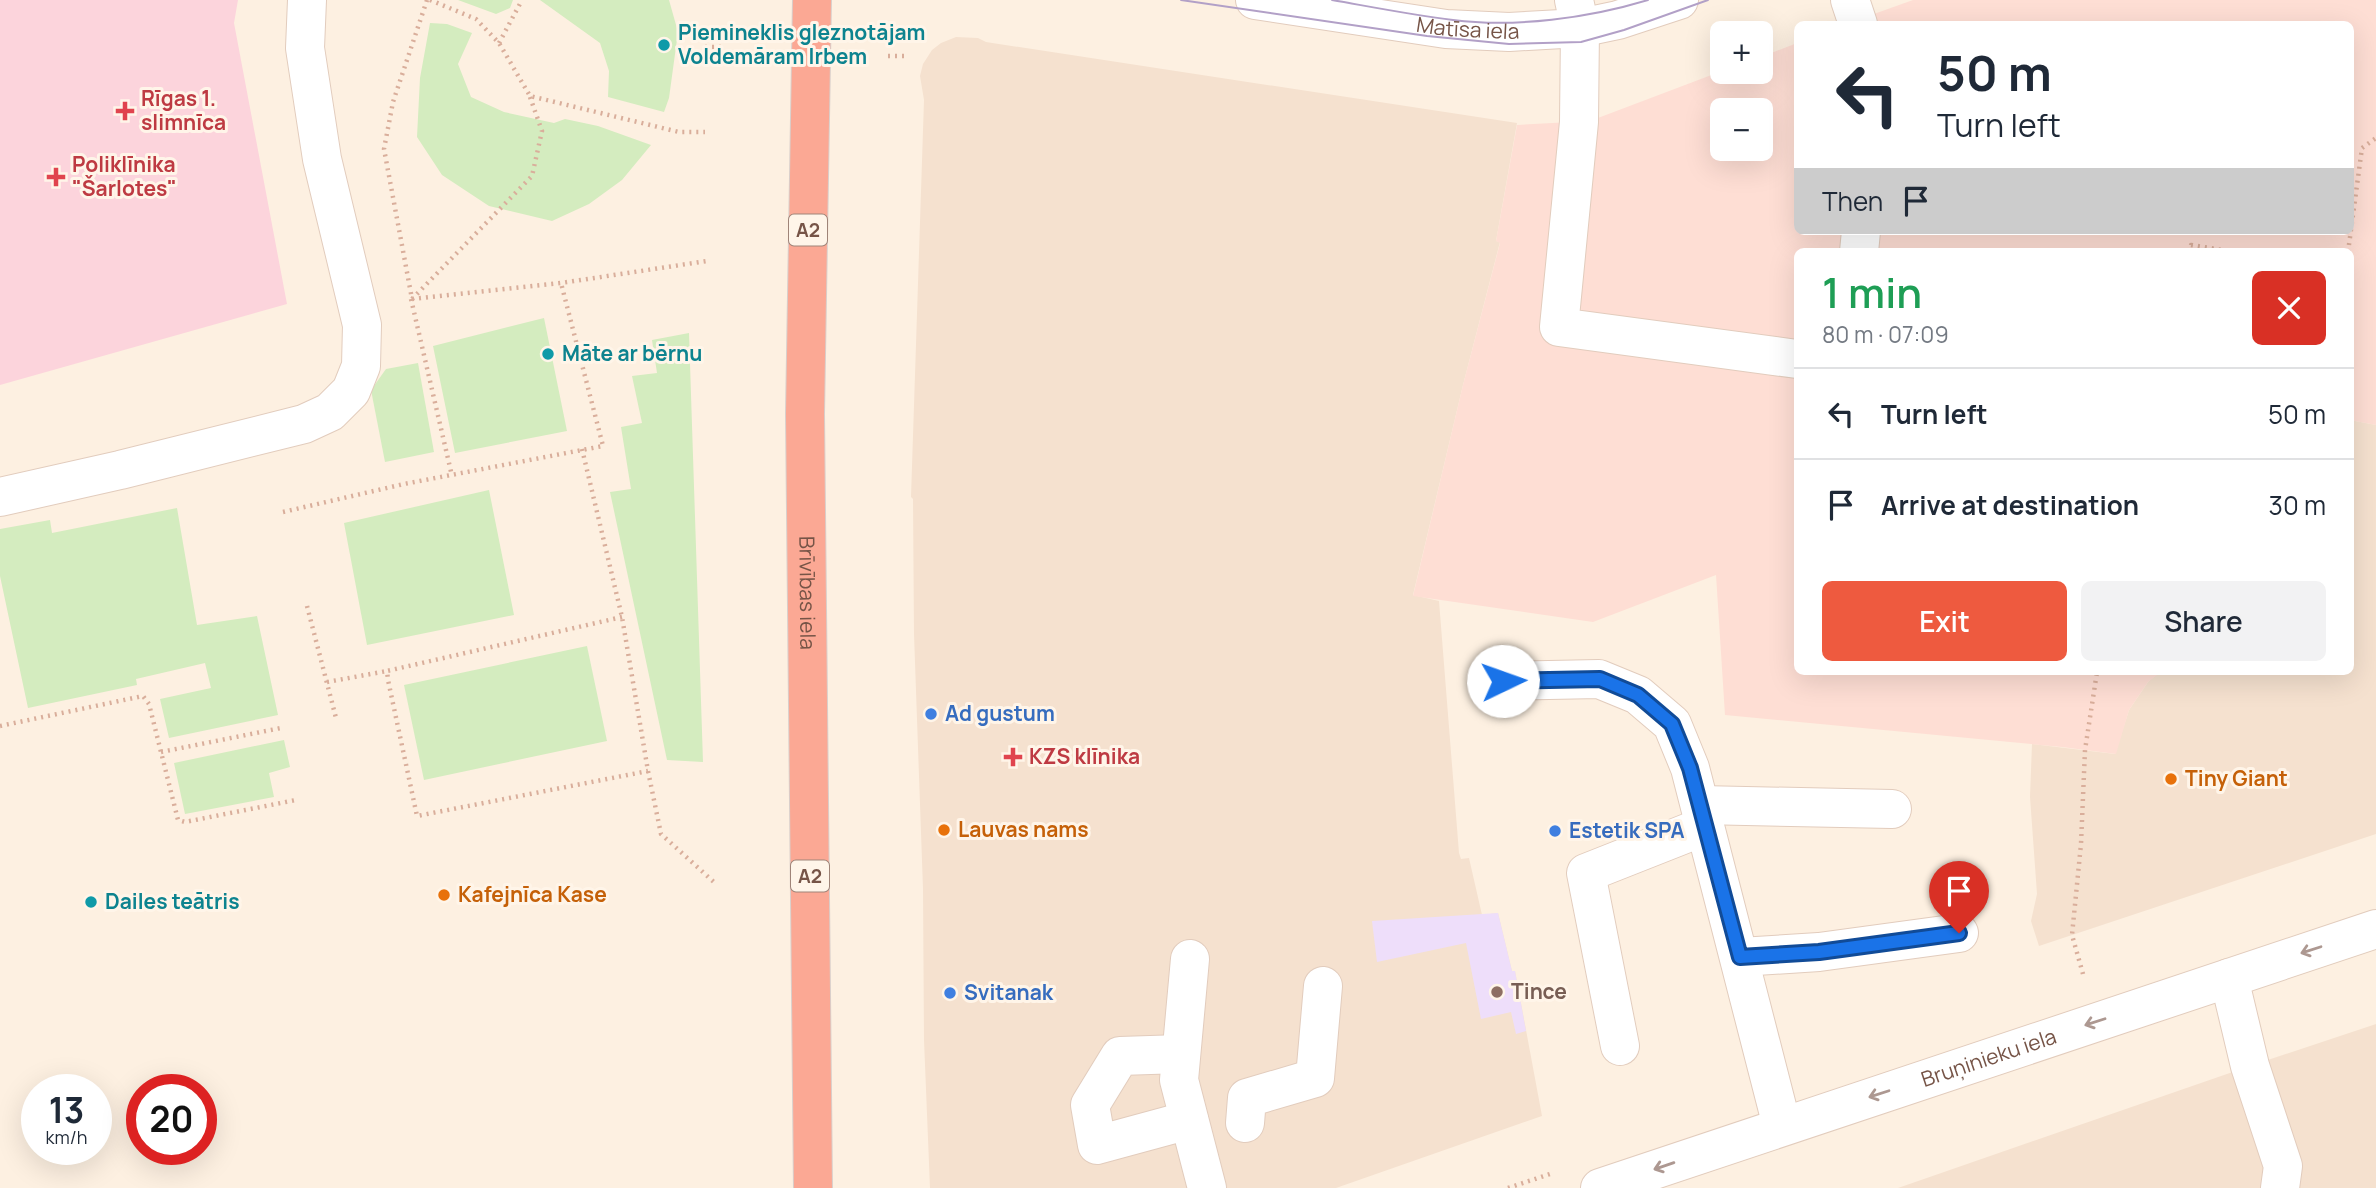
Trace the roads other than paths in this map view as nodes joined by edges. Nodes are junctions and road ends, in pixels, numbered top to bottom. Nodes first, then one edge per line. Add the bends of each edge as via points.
1 (307, 0) edge
2 (1255, 0) edge
3 (1679, 0) edge
4 (1850, 0) edge
5 (809, 3) edge
6 (1577, 14) edge
7 (1857, 21) edge
8 (1794, 359) edge
9 (0, 497) edge
10 (1503, 681) dead end
11 (1892, 809) dead end
12 (1703, 816) junction
13 (2376, 929) edge
14 (1959, 933) dead end
15 (1740, 957) junction
16 (1191, 959) dead end
17 (2229, 978) junction
18 (1323, 986) dead end
19 (1620, 1046) dead end
20 (1181, 1054) junction
21 (1189, 1119) junction
22 (1245, 1123) dead end
23 (1782, 1126) junction
24 (813, 1188) edge
25 (1207, 1188) edge
26 (1600, 1188) edge
27 (2280, 1188) edge

1 - 9 street via 305,48 322,159 362,325 361,366 351,391 330,412 291,427
2 - 6 street, Matīsa iela via 1446,29 1509,32
3 - 6 street, Matīsa iela via 1618,20
4 - 7 street
5 - 24 highway, Brīvības iela / A2 via 805,414
6 - 8 street via 1579,122 1559,327
10 - 12 street via 1600,679 1638,695 1672,724
11 - 12 street
12 - 15 street
12 - 19 street via 1586,873
13 -> 17 street, Bruņinieku iela
14 - 15 street via 1819,952
15 - 23 street
16 - 20 street
17 -> 23 street, Bruņinieku iela
17 - 27 street via 2250,1066 2283,1166
18 - 22 street via 1315,1078 1247,1098
20 - 21 street via 1179,1080
20 - 21 street via 1120,1056 1090,1105 1097,1145
21 - 25 street
23 -> 26 street, Bruņinieku iela

